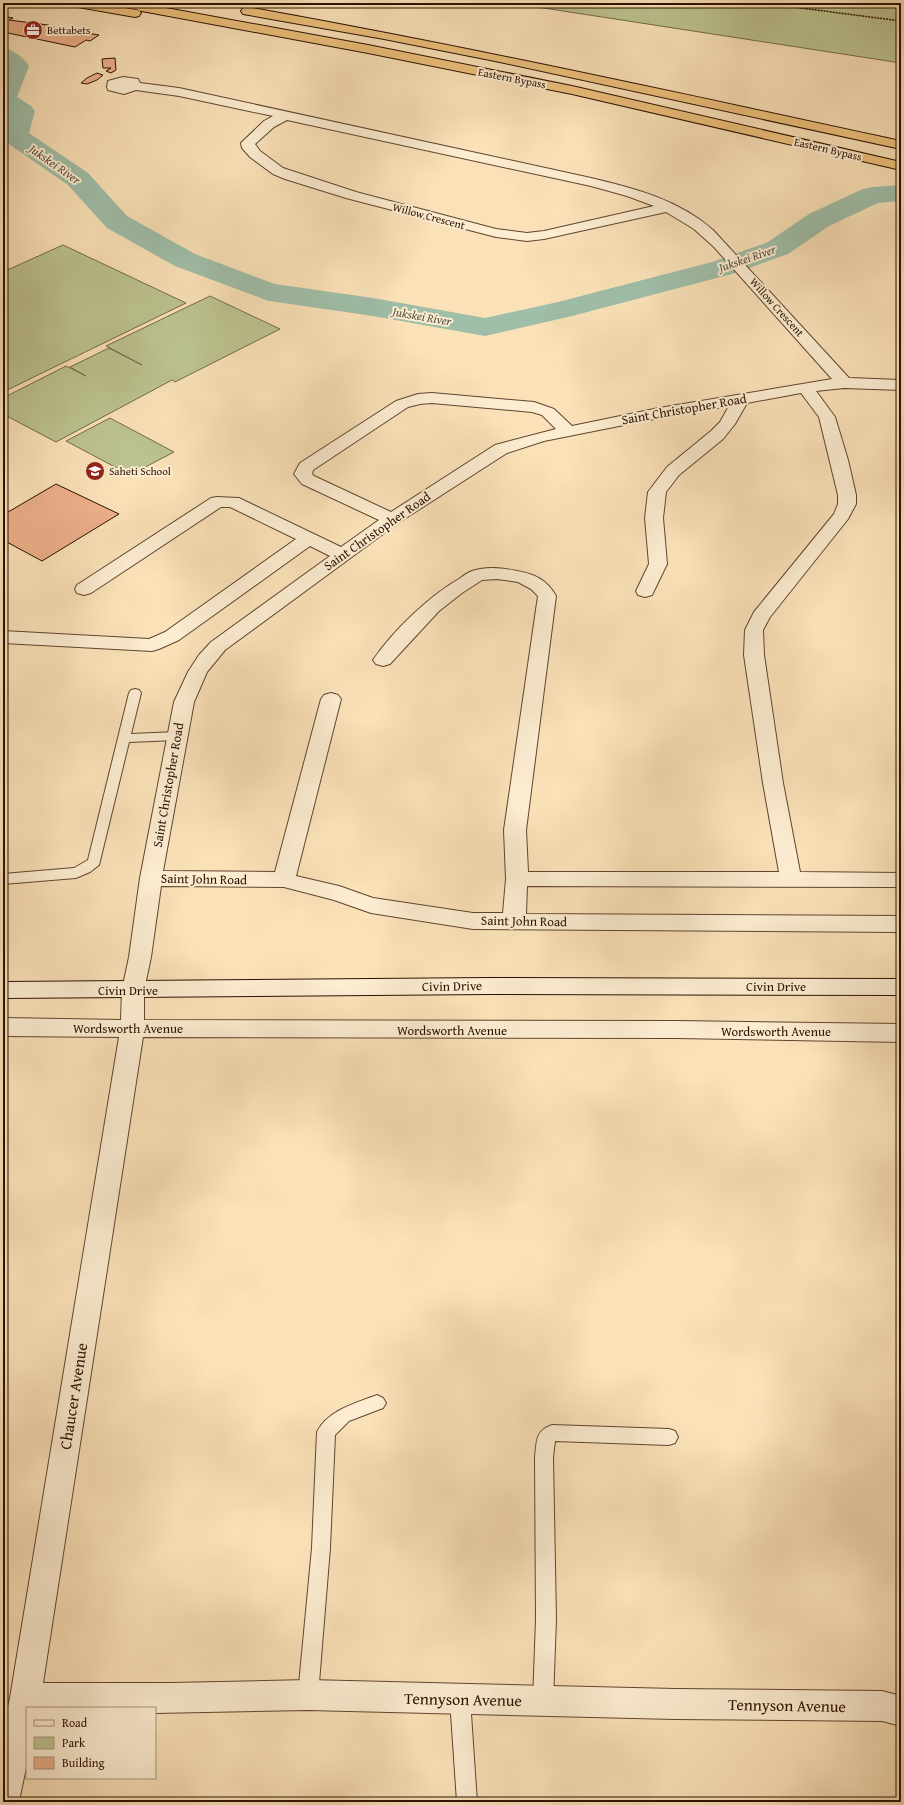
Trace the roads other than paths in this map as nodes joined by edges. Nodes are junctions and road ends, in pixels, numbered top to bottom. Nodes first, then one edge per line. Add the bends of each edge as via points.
1 (78, 3) edge
2 (120, 3) edge
3 (234, 9) dead end
4 (306, 37) junction
5 (135, 86) dead end
6 (284, 116) junction
7 (901, 145) edge
8 (901, 166) edge
9 (668, 207) junction
10 (844, 383) junction
11 (901, 384) edge
12 (805, 388) junction
13 (741, 399) junction
14 (568, 431) junction
15 (392, 519) junction
16 (308, 539) junction
17 (343, 555) junction
18 (84, 589) dead end
19 (645, 591) dead end
20 (3, 637) edge
21 (383, 660) dead end
22 (135, 693) dead end
23 (331, 699) dead end
24 (177, 736) junction
25 (123, 738) junction
26 (3, 878) edge
27 (151, 878) junction
28 (517, 879) junction
29 (284, 880) junction
30 (791, 880) junction
31 (901, 880) edge
32 (514, 921) junction
33 (901, 924) edge
34 (901, 988) edge
35 (3, 990) edge
36 (133, 990) junction
37 (3, 1027) edge
38 (132, 1029) junction
39 (901, 1033) edge
40 (377, 1402) dead end
41 (669, 1437) dead end
42 (308, 1695) junction
43 (25, 1698) junction
44 (460, 1699) junction
45 (543, 1701) junction
46 (901, 1711) edge
47 (3, 1801) edge
48 (467, 1802) edge

1 - 4 highway via 265,37
2 - 4 highway, Eastern Bypass
3 - 7 highway, Eastern Bypass via 384,34 487,55
4 - 8 highway, Eastern Bypass via 572,90
5 - 6 street, Willow Crescent via 179,92
6 - 9 street, Willow Crescent via 591,182 643,196
6 - 9 street, Willow Crescent via 269,124 248,142 249,148 255,154 278,171 316,185 496,233 528,237 544,235
9 - 10 street, Willow Crescent via 698,224 719,244
10 - 11 street, Saint Christopher Road
10 - 12 street, Saint Christopher Road
12 - 13 street, Saint Christopher Road
12 - 30 street via 827,417 839,460 847,504 838,520 761,616 754,630 755,662
13 - 14 street, Saint Christopher Road
13 - 19 street via 727,424 673,471 658,492 654,518 658,564
14 - 15 street, Saint Christopher Road via 501,448
14 - 15 street via 548,412 538,408 432,398 418,399 402,404 306,467 303,474 308,480
15 - 17 street, Saint Christopher Road
16 - 17 street
16 - 18 street via 233,502 217,502
16 - 20 street via 172,636 152,645
17 - 24 street, Saint Christopher Road via 208,655 193,676
21 - 28 street via 447,593 477,575 502,573 520,577 544,589 547,596 515,830
22 - 25 lane
23 - 29 street
24 - 25 lane
24 - 27 street, Saint Christopher Road
25 - 26 lane via 94,862 76,873
27 - 29 street, Saint John Road
27 - 36 street, Saint Christopher Road
28 - 30 street
28 - 32 street
29 - 32 street, Saint John Road via 393,910 473,921
30 - 31 street
32 - 33 street, Saint John Road
34 - 36 street, Civin Drive via 489,986
35 - 36 street, Civin Drive
36 - 38 street, Chaucer Avenue
37 - 38 street, Wordsworth Avenue
38 - 39 street, Wordsworth Avenue via 790,1030
38 - 43 street, Chaucer Avenue
40 - 42 lane via 343,1416 326,1432 321,1548
41 - 45 lane via 562,1433 547,1436 544,1457 546,1619
42 - 43 street, Tennyson Avenue
42 - 44 street, Tennyson Avenue
43 - 47 street, Chaucer Avenue
44 - 45 street, Tennyson Avenue
44 - 48 lane
45 - 46 street, Tennyson Avenue via 882,1706

